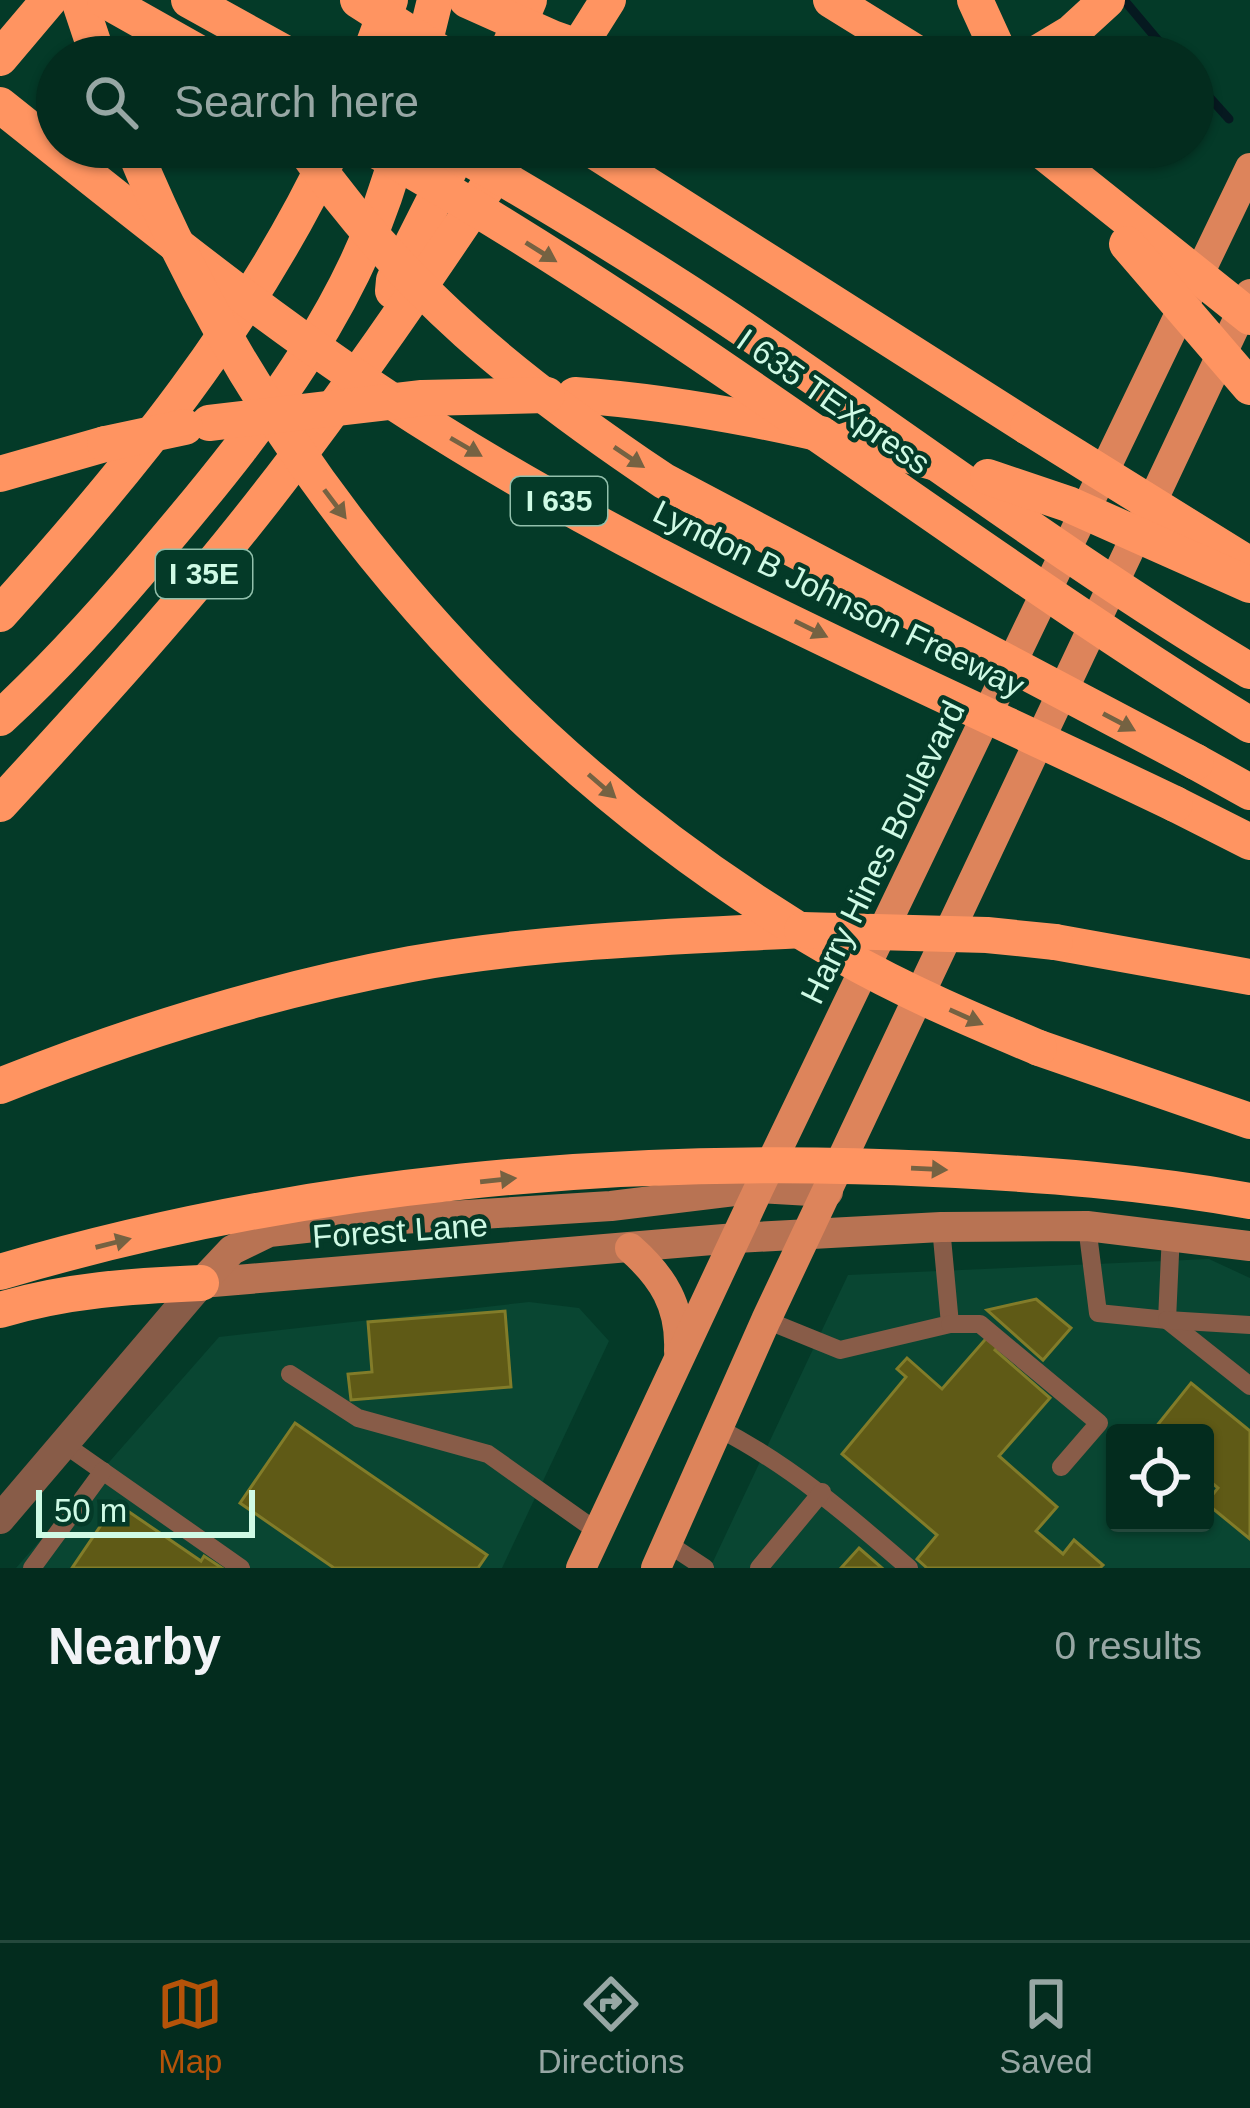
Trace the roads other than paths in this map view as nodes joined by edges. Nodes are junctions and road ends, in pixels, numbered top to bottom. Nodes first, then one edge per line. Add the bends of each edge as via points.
1 (49, 0) edge
2 (79, 0) edge
3 (105, 0) edge
4 (189, 0) edge
5 (218, 0) edge
6 (358, 0) edge
7 (390, 0) edge
8 (435, 0) edge
9 (467, 0) edge
10 (530, 0) edge
11 (608, 0) edge
12 (831, 0) edge
13 (975, 0) edge
14 (1107, 0) edge
15 (91, 36) edge
16 (169, 36) edge
17 (236, 36) edge
18 (254, 36) edge
19 (377, 36) edge
20 (414, 36) edge
21 (426, 36) edge
22 (514, 36) edge
23 (548, 36) edge
24 (585, 36) edge
25 (889, 36) edge
26 (991, 36) edge
27 (1066, 36) edge
28 (0, 58) edge
29 (0, 104) edge
30 (36, 132) edge
31 (82, 168) edge
32 (142, 168) edge
33 (319, 168) edge
34 (323, 168) edge
35 (391, 168) edge
36 (403, 168) edge
37 (450, 168) edge
38 (485, 168) edge
39 (500, 168) edge
40 (621, 168) edge
41 (1063, 168) edge
42 (1071, 168) edge
43 (1250, 168) edge
44 (1250, 294) edge
45 (1250, 317) edge
46 (391, 331) junction
47 (1250, 387) edge
48 (0, 475) edge
49 (1250, 566) edge
50 (1250, 585) edge
51 (0, 614) edge
52 (1250, 671) edge
53 (0, 718) edge
54 (1250, 725) edge
55 (1250, 792) edge
56 (0, 804) edge
57 (1250, 842) edge
58 (1250, 977) edge
59 (0, 1086) edge
60 (1250, 1120) edge
61 (759, 1188) junction
62 (828, 1192) junction
63 (1250, 1201) edge
64 (1088, 1226) junction
65 (941, 1227) junction
66 (1171, 1233) junction
67 (808, 1237) junction
68 (736, 1238) junction
69 (1250, 1246) edge
70 (630, 1248) junction
71 (0, 1271) edge
72 (201, 1283) junction
73 (0, 1310) edge
74 (766, 1320) junction
75 (1167, 1320) junction
76 (950, 1324) junction
77 (1250, 1325) edge
78 (679, 1360) junction
79 (290, 1374) dead end
80 (1250, 1386) edge
81 (718, 1428) junction
82 (64, 1444) junction
83 (1061, 1467) dead end
84 (103, 1471) junction
85 (822, 1492) junction
86 (0, 1519) edge
87 (598, 1532) junction
88 (662, 1556) edge
89 (32, 1568) edge
90 (242, 1568) edge
91 (581, 1568) edge
92 (704, 1568) edge
93 (759, 1568) edge
94 (909, 1568) edge

1 - 28 highway
2 - 15 highway
3 - 16 highway
4 - 18 highway
5 - 17 highway
6 - 20 highway, bridge
7 - 19 highway
8 - 21 highway
9 - 23 highway, bridge
10 - 22 highway
11 - 24 highway
12 - 25 highway
13 - 26 highway
14 - 27 highway
29 -> 30 highway, Lyndon B Johnson Freeway / I 635, bridge
31 -> 57 highway, Lyndon B Johnson Freeway / I 635, bridge via 271,316 439,431 681,565
32 -> 60 highway, bridge via 232,351 319,483 394,579 546,738 698,863 845,957 1039,1048
33 -> 55 highway, bridge via 430,300 583,427 664,481
34 - 51 highway via 208,366
35 - 53 highway via 359,258 292,377 102,616
36 -> 54 highway, I 635 TEXpress, bridge via 696,352
37 - 46 highway via 394,280
38 - 52 highway, I 635 TEXpress, bridge via 720,313
39 - 46 highway, I 35E
40 - 49 highway, bridge
41 - 45 highway, bridge
42 - 47 highway, bridge
43 - 61 main road, Harry Hines Boulevard
44 - 62 main road
46 - 56 highway, I 35E via 218,557
48 - 50 highway, bridge via 105,444 297,410 422,398 655,401 988,477
58 - 59 highway, bridge via 964,934 802,930 576,945 412,964 254,1001
61 - 62 main road, Forest Lane
61 - 68 main road, Harry Hines Boulevard
61 - 72 main road, Forest Lane via 268,1232 232,1250
62 - 67 main road
71 -> 63 highway, bridge via 331,1198 595,1171 1043,1174
64 - 65 main road, Forest Lane
64 - 66 main road, Forest Lane
64 - 75 lane via 1098,1313
65 - 67 main road, Forest Lane
65 - 76 lane
66 - 69 main road, Forest Lane
66 - 75 lane
67 - 68 main road, Forest Lane
67 - 74 main road
68 - 70 main road, Forest Lane
68 - 78 main road, Harry Hines Boulevard
70 - 72 main road, Forest Lane
70 - 78 main road via 668,1289 680,1322
72 - 73 highway via 114,1286
72 - 82 street
74 - 76 lane via 840,1350
74 - 81 main road
75 - 77 lane
75 - 80 lane
76 - 83 lane via 980,1324 1099,1423
78 - 87 main road, Harry Hines Boulevard
79 - 87 lane via 358,1418 488,1454
81 - 85 lane
81 - 88 main road
82 - 84 lane
82 - 86 street
84 - 89 lane
84 - 90 lane
85 - 93 lane
85 - 94 lane
87 - 91 main road, Harry Hines Boulevard
88 - 92 lane

